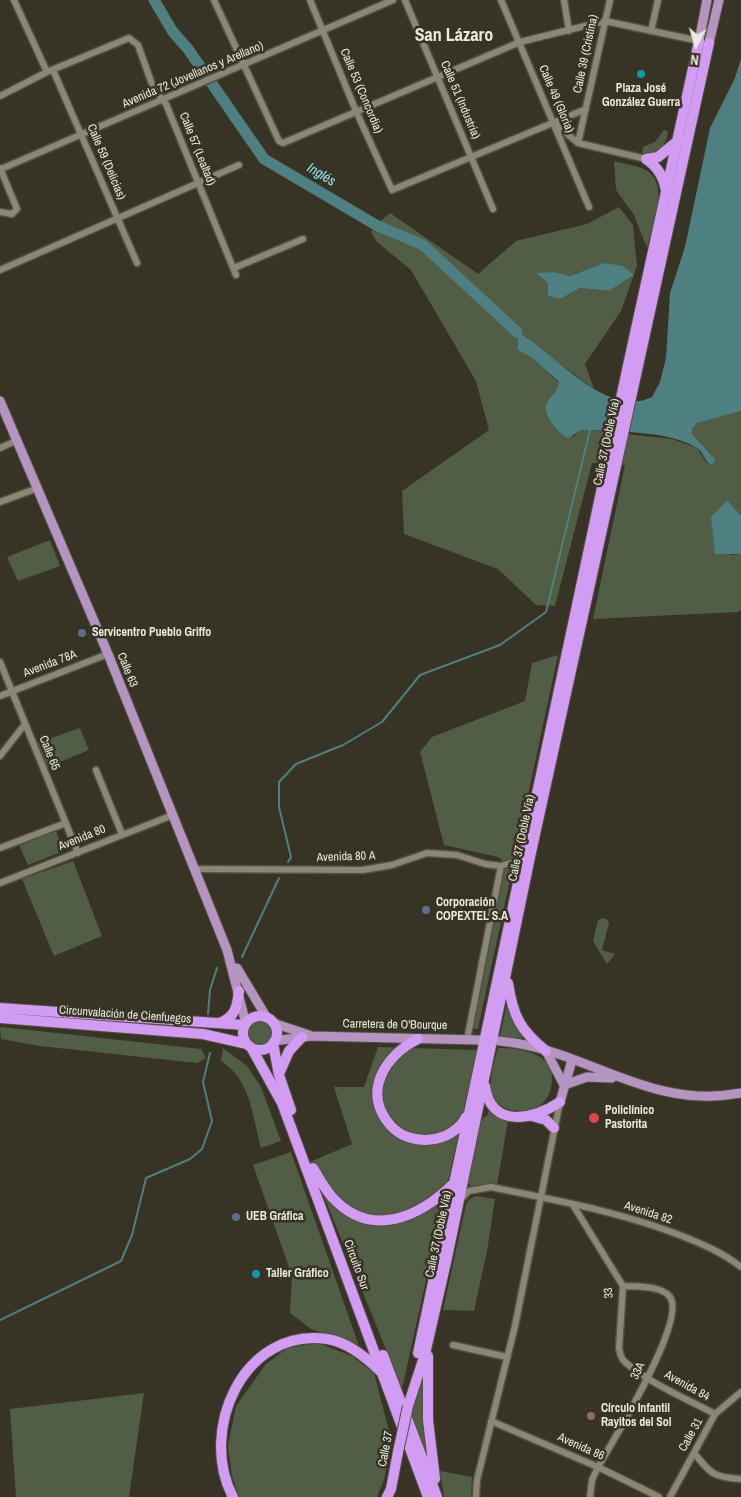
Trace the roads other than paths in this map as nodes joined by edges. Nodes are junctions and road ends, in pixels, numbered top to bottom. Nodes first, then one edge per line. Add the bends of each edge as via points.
1 (14, 0) edge
2 (214, 0) edge
3 (310, 0) edge
4 (394, 0) edge
5 (405, 0) edge
6 (501, 0) edge
7 (564, 0) edge
8 (610, 0) edge
9 (658, 0) edge
10 (707, 0) edge
11 (719, 0) edge
12 (605, 21) junction
13 (323, 31) junction
14 (569, 31) junction
15 (651, 31) junction
16 (520, 42) junction
17 (704, 42) junction
18 (243, 65) junction
19 (50, 71) junction
20 (438, 76) junction
21 (0, 96) edge
22 (163, 100) junction
23 (586, 109) junction
24 (356, 112) junction
25 (555, 124) junction
26 (83, 135) junction
27 (679, 140) junction
28 (578, 143) junction
29 (473, 158) junction
30 (646, 159) junction
31 (239, 165) dead end
32 (0, 169) edge
33 (198, 184) junction
34 (666, 197) junction
35 (589, 207) dead end
36 (493, 209) dead end
37 (0, 212) edge
38 (117, 218) junction
39 (303, 239) dead end
40 (137, 263) dead end
41 (0, 270) edge
42 (631, 371) junction
43 (0, 401) edge
44 (18, 440) junction
45 (0, 448) edge
46 (610, 471) junction
47 (38, 488) junction
48 (0, 502) edge
49 (108, 654) junction
50 (0, 662) edge
51 (12, 691) junction
52 (0, 696) edge
53 (25, 724) junction
54 (0, 756) edge
55 (96, 770) dead end
56 (173, 815) junction
57 (66, 824) junction
58 (122, 834) junction
59 (0, 848) edge
60 (78, 853) junction
61 (523, 858) junction
62 (501, 866) junction
63 (194, 868) junction
64 (0, 883) edge
65 (227, 950) junction
66 (507, 976) junction
67 (239, 991) junction
68 (0, 1008) edge
69 (0, 1018) edge
70 (270, 1021) junction
71 (217, 1024) junction
72 (245, 1025) junction
73 (307, 1036) junction
74 (226, 1038) junction
75 (418, 1039) junction
76 (467, 1040) junction
77 (479, 1040) dead end
78 (499, 1041) dead end
79 (274, 1042) junction
80 (249, 1046) junction
81 (546, 1051) junction
82 (572, 1060) junction
83 (274, 1077) junction
84 (622, 1079) junction
85 (484, 1082) junction
86 (564, 1085) junction
87 (741, 1093) edge
88 (560, 1102) junction
89 (469, 1111) junction
90 (531, 1116) junction
91 (554, 1128) junction
92 (313, 1168) junction
93 (454, 1183) junction
94 (542, 1198) junction
95 (458, 1202) junction
96 (574, 1204) junction
97 (741, 1268) edge
98 (623, 1286) junction
99 (431, 1329) junction
100 (453, 1345) dead end
101 (507, 1357) junction
102 (383, 1375) junction
103 (648, 1377) junction
104 (741, 1392) edge
105 (408, 1406) junction
106 (715, 1414) junction
107 (491, 1421) junction
108 (694, 1453) junction
109 (598, 1467) junction
110 (741, 1479) edge
111 (389, 1494) edge
112 (233, 1497) edge
113 (428, 1497) edge
114 (438, 1497) edge
115 (476, 1497) edge
116 (590, 1497) edge
117 (660, 1497) edge
118 (670, 1497) edge

1 - 19 street, Calle 59 (Delicias)
2 - 18 street
3 - 13 street, Calle 53 (Concordia)
4 - 13 street, Avenida 72 (Jovellanos y Arellano)
5 - 20 street, Calle 51 (Industria)
6 - 16 street, Calle 49 (Gloria)
7 - 14 street
8 - 12 street, Calle 39 (Cristina)
9 - 15 street
10 - 17 main road, Calle 37 (Doble Vía)
11 - 17 main road, Calle 37 (Doble Vía)
12 - 14 street
12 - 15 street
12 - 23 street, Calle 39 (Cristina)
13 - 18 street, Avenida 72 (Jovellanos y Arellano)
13 - 24 street, Calle 53 (Concordia)
14 - 16 street
15 - 17 street
16 - 20 street
16 - 25 street, Calle 49 (Gloria)
17 - 27 highway, Calle 37 (Doble Vía)
17 - 42 highway, Calle 37 (Doble Vía)
18 - 22 street, Avenida 72 (Jovellanos y Arellano)
18 - 24 street via 281,143
19 - 21 street
19 - 22 street, Calle 57 (Lealtad) via 129,38 138,46 153,87
19 - 26 street, Calle 59 (Delicias)
20 - 24 street
20 - 29 street, Calle 51 (Industria)
22 - 26 street, Avenida 72 (Jovellanos y Arellano)
22 - 33 street, Calle 57 (Lealtad)
23 - 25 street
23 - 28 street, Calle 39 (Cristina)
24 - 29 street, Calle 53 (Concordia) via 392,190
25 - 28 street
25 - 29 street
25 - 35 street, Calle 49 (Gloria)
26 - 32 street, Avenida 72 (Jovellanos y Arellano)
26 - 38 street, Calle 59 (Delicias)
27 - 30 highway via 658,157
27 - 34 highway, Calle 37 (Doble Vía)
28 - 30 street
29 - 36 street, Calle 51 (Industria)
30 - 34 highway via 654,164 665,181
31 - 33 street
32 - 37 street via 17,209 15,214
33 - 38 street
33 - 39 street, Calle 57 (Lealtad) via 235,272
34 - 42 highway, Calle 37 (Doble Vía)
38 - 40 street, Calle 59 (Delicias)
38 - 41 street
42 - 46 highway, Calle 37 (Doble Vía)
43 - 44 main road, Calle 63
44 - 45 street
44 - 47 main road, Calle 63
46 - 61 highway, Calle 37 (Doble Vía)
46 - 66 highway, Calle 37 (Doble Vía)
47 - 48 street
47 - 49 main road, Calle 63
49 - 51 street, Avenida 78A
49 - 56 main road, Calle 63
50 - 51 street, Calle 65
51 - 52 street, Avenida 78A
51 - 53 street, Calle 65
53 - 54 street
53 - 57 street, Calle 65
55 - 58 street
56 - 58 street, Avenida 80
56 - 63 main road, Calle 63
57 - 59 street
57 - 60 street, Calle 65
58 - 60 street, Avenida 80
60 - 64 street, Avenida 80
61 - 62 street
61 - 89 highway, Calle 37 (Doble Vía)
62 - 63 street, Avenida 80 A via 457,855 427,852 392,865 362,870
62 - 76 street
63 - 65 main road, Calle 63
65 - 67 main road, Calle 63
65 - 70 main road, Calle 63
66 - 81 highway via 516,1019 529,1037
66 - 85 highway, Calle 37 (Doble Vía)
67 - 71 highway via 236,1011
67 - 72 main road, Calle 63
68 - 71 highway, Circunvalación de Cienfuegos
69 - 74 highway, Circunvalación de Cienfuegos via 198,1033
70 - 72 highway, Circunvalación de Cienfuegos via 258,1017
70 - 73 main road, Carretera de O'Bourque
70 - 79 highway via 276,1032
71 - 72 highway, Circunvalación de Cienfuegos
72 - 80 highway via 243,1035
73 - 75 main road, Carretera de O'Bourque
73 - 79 main road, Carretera de O'Bourque
73 - 83 highway via 289,1051
74 - 80 highway, Circunvalación de Cienfuegos
74 - 83 highway
75 - 76 main road, Carretera de O'Bourque
75 - 89 highway via 392,1056 382,1072 378,1092 380,1106 391,1127 413,1138 440,1138 460,1127
76 - 77 main road, Carretera de O'Bourque
78 - 81 main road
79 - 80 highway, Circunvalación de Cienfuegos via 260,1050
79 - 83 highway, Circuito Sur
80 - 83 highway, Circuito Sur
81 - 82 main road
81 - 86 main road
82 - 84 main road
82 - 86 main road
83 - 92 highway, Circuito Sur
83 - 102 highway, Circuito Sur
84 - 86 main road via 587,1077
84 - 87 main road via 668,1093 696,1096
85 - 90 highway via 486,1098 498,1112 514,1117
85 - 95 highway, Calle 37 (Doble Vía)
86 - 88 main road
88 - 90 highway
88 - 91 street
89 - 93 highway, Calle 37 (Doble Vía)
90 - 91 highway via 546,1120
91 - 94 street
92 - 93 highway via 333,1198 354,1214 382,1221 412,1215
92 - 114 highway, Circuito Sur
93 - 105 highway, Calle 37 (Doble Vía)
94 - 95 street, Avenida 82 via 491,1187 469,1191
94 - 96 street, Avenida 82
94 - 101 street
95 - 99 highway, Calle 37 (Doble Vía)
96 - 97 street, Avenida 82 via 626,1216 712,1248
96 - 98 street, 33
98 - 103 street, 33 via 621,1357
98 - 103 street, 33A via 665,1292 674,1302 668,1333
99 - 105 highway, Calle 37 (Doble Vía)
99 - 114 highway via 427,1365 428,1420
100 - 101 street
101 - 107 street
102 - 112 highway via 353,1348 328,1339 278,1346 258,1359 234,1390 220,1431 222,1466
102 - 113 highway, Circuito Sur
103 - 106 street, Avenida 84
103 - 109 street, 33A
104 - 106 street, Calle 31
105 - 111 highway, Calle 37, bridge
106 - 108 street, Calle 31
107 - 109 street, Avenida 86
107 - 115 street
108 - 110 street via 711,1474
108 - 118 street, Calle 31
109 - 116 street, 33A
109 - 117 street, Avenida 86

